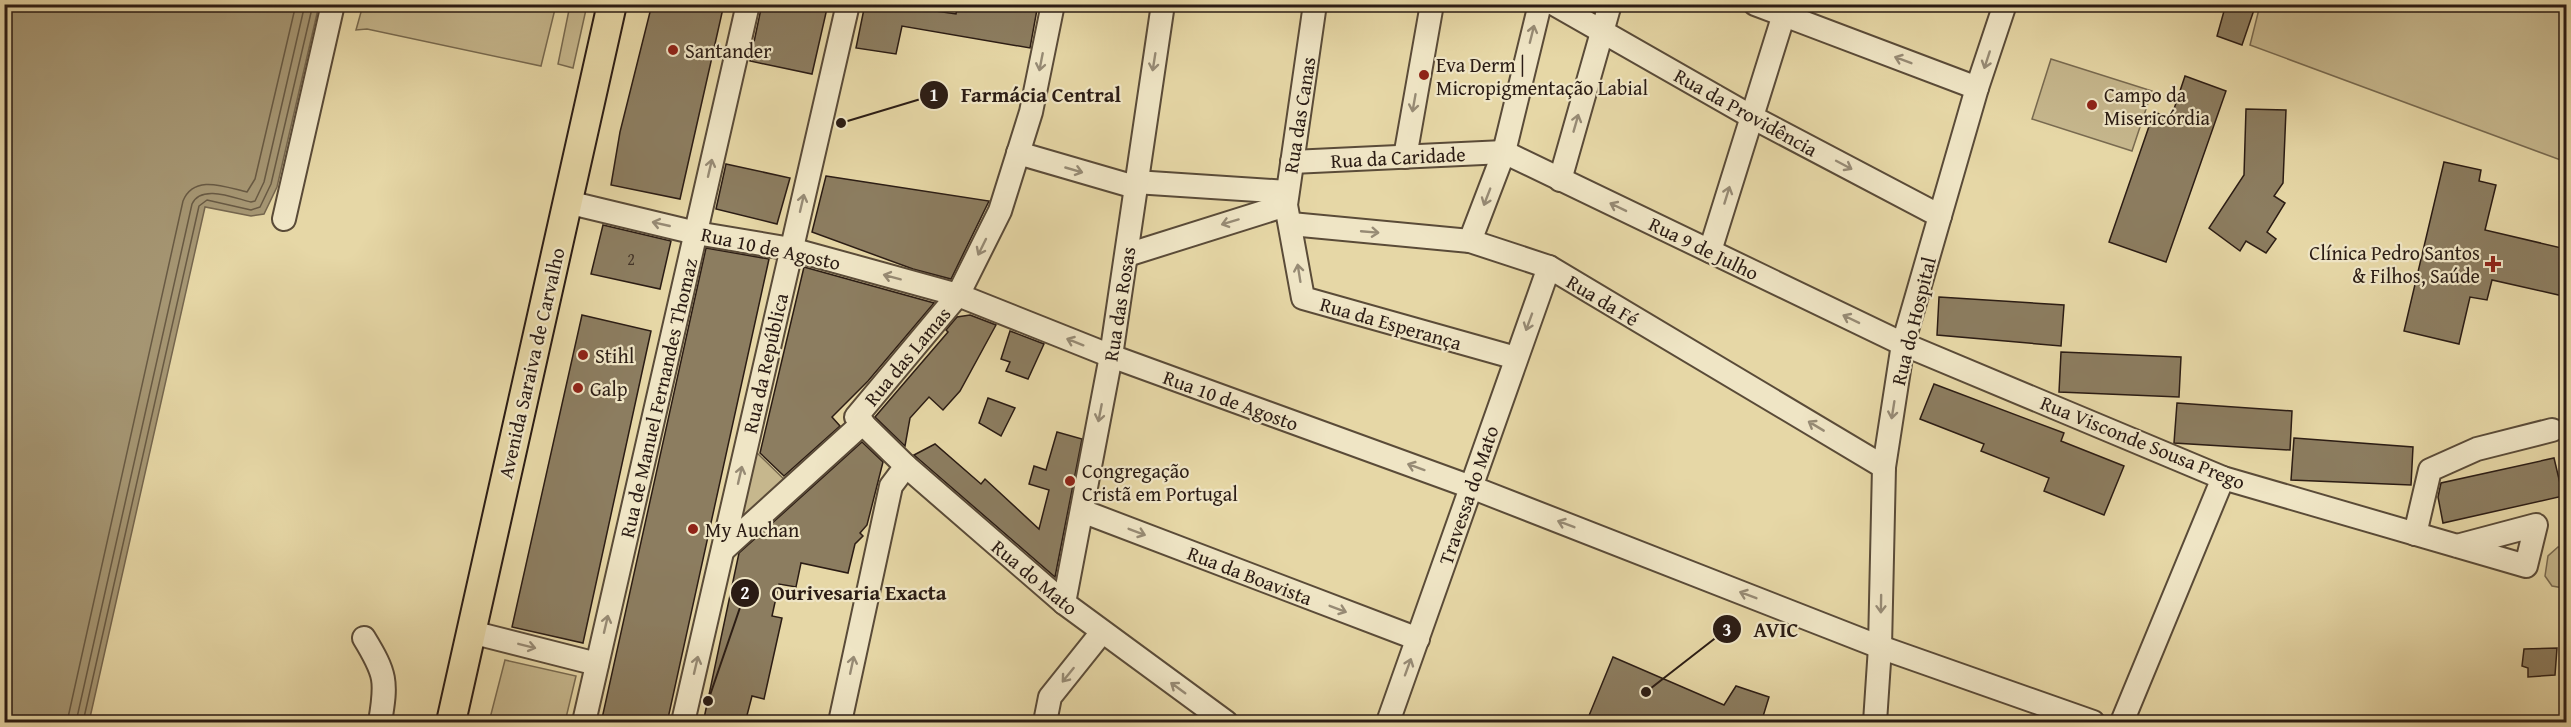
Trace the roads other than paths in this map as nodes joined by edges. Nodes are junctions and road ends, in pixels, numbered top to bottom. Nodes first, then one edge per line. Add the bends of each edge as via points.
1 (333, 4) edge
2 (612, 4) edge
3 (748, 4) edge
4 (848, 4) edge
5 (1053, 4) edge
6 (1163, 4) edge
7 (1315, 4) edge
8 (1432, 4) edge
9 (1540, 4) edge
10 (1554, 4) edge
11 (1610, 4) edge
12 (1755, 4) edge
13 (2005, 4) edge
14 (1794, 12) edge
15 (1602, 33) junction
16 (1977, 88) junction
17 (1752, 117) junction
18 (1504, 152) junction
19 (1018, 153) junction
20 (1405, 157) junction
21 (1292, 162) junction
22 (1560, 180) junction
23 (1135, 185) junction
24 (567, 202) junction
25 (1288, 207) junction
26 (1940, 216) junction
27 (284, 219) dead end
28 (696, 232) junction
29 (1470, 241) junction
30 (791, 249) junction
31 (1710, 251) junction
32 (1127, 255) junction
33 (1548, 267) junction
34 (958, 295) junction
35 (1903, 344) junction
36 (1111, 356) junction
37 (1516, 357) junction
38 (860, 420) junction
39 (2552, 430) dead end
40 (906, 466) junction
41 (1884, 467) junction
42 (2223, 478) junction
43 (1471, 487) junction
44 (1082, 511) junction
45 (2415, 534) junction
46 (2457, 546) dead end
47 (723, 550) junction
48 (1064, 603) junction
49 (471, 632) junction
50 (1102, 632) junction
51 (364, 638) dead end
52 (1418, 639) junction
53 (1881, 647) junction
54 (597, 664) junction
55 (380, 723) edge
56 (451, 723) edge
57 (584, 723) edge
58 (683, 723) edge
59 (840, 723) edge
60 (1045, 723) edge
61 (1226, 723) edge
62 (1388, 723) edge
63 (1875, 723) edge
64 (2093, 723) edge
65 (2122, 723) edge

1 - 27 street
2 - 24 main road, Avenida Saraiva de Carvalho
28 -> 3 street, Rua de Manuel Fernandes Thomaz
30 -> 4 street, Rua da República
5 -> 19 street, Rua das Lamas via 1031,112
6 -> 23 street, Rua das Rosas
7 - 21 street, Rua das Canas
8 -> 20 street
18 -> 9 street
10 - 15 street, Rua da Providência
11 - 15 street
12 - 14 street
13 -> 16 street, Rua do Hospital
16 -> 14 street
14 - 17 street
15 - 17 street, Rua da Providência
22 -> 15 street
16 - 26 street, Rua do Hospital
17 -> 26 street, Rua da Providência
31 -> 17 street
18 - 20 street, Rua da Caridade
18 - 22 street, Rua 9 de Julho
18 -> 29 street
19 -> 23 street, Rua da Fé
19 -> 34 street, Rua das Lamas via 1000,211
20 - 21 street, Rua da Caridade
21 - 25 street, Rua das Canas
31 -> 22 street, Rua 9 de Julho
23 - 25 street, Rua da Fé
23 - 32 street, Rua das Rosas
28 -> 24 street, Rua 10 de Agosto
24 - 49 main road, Avenida Saraiva de Carvalho
25 -> 29 street, Rua da Fé
25 -> 32 street
37 -> 25 street, Rua da Esperança via 1303,298
26 - 35 street, Rua do Hospital
28 - 30 street, Rua 10 de Agosto
54 -> 28 street, Rua de Manuel Fernandes Thomaz
29 - 33 street, Rua da Fé
34 -> 30 street, Rua 10 de Agosto
47 -> 30 street, Rua da República
35 -> 31 street, Rua 9 de Julho
32 - 36 street, Rua das Rosas
33 -> 37 street, Travessa do Mato
41 -> 33 street, Rua da Fé
36 -> 34 street, Rua 10 de Agosto
34 - 38 street, Rua das Lamas
35 -> 41 street, Rua do Hospital
35 - 42 street, Rua Visconde Sousa Prego
43 -> 36 street, Rua 10 de Agosto
36 -> 44 street, Rua das Rosas
37 - 43 street, Travessa do Mato
38 - 40 street, Rua do Mato
38 - 47 street, Rua das Lamas
39 - 45 street via 2477,449 2430,470
40 - 48 street, Rua do Mato
59 -> 40 street via 891,486
41 -> 53 street, Rua do Hospital
42 - 45 street, Rua Visconde Sousa Prego
42 - 65 street
43 - 52 street, Travessa do Mato
53 -> 43 street, Rua 10 de Agosto
44 - 48 street, Rua das Rosas
44 -> 52 street, Rua da Boavista
45 - 46 street, Rua Visconde Sousa Prego
58 -> 47 street, Rua da República
48 - 50 street, Rua do Mato
49 -> 54 street
49 - 56 main road, Avenida Saraiva de Carvalho
50 -> 60 street via 1050,698
61 -> 50 street, Rua do Mato
51 - 55 street via 380,664 386,687
62 -> 52 street, Travessa do Mato
53 - 63 street, Rua do Hospital
53 - 64 street, Rua 10 de Agosto
54 - 57 street, Rua de Manuel Fernandes Thomaz

